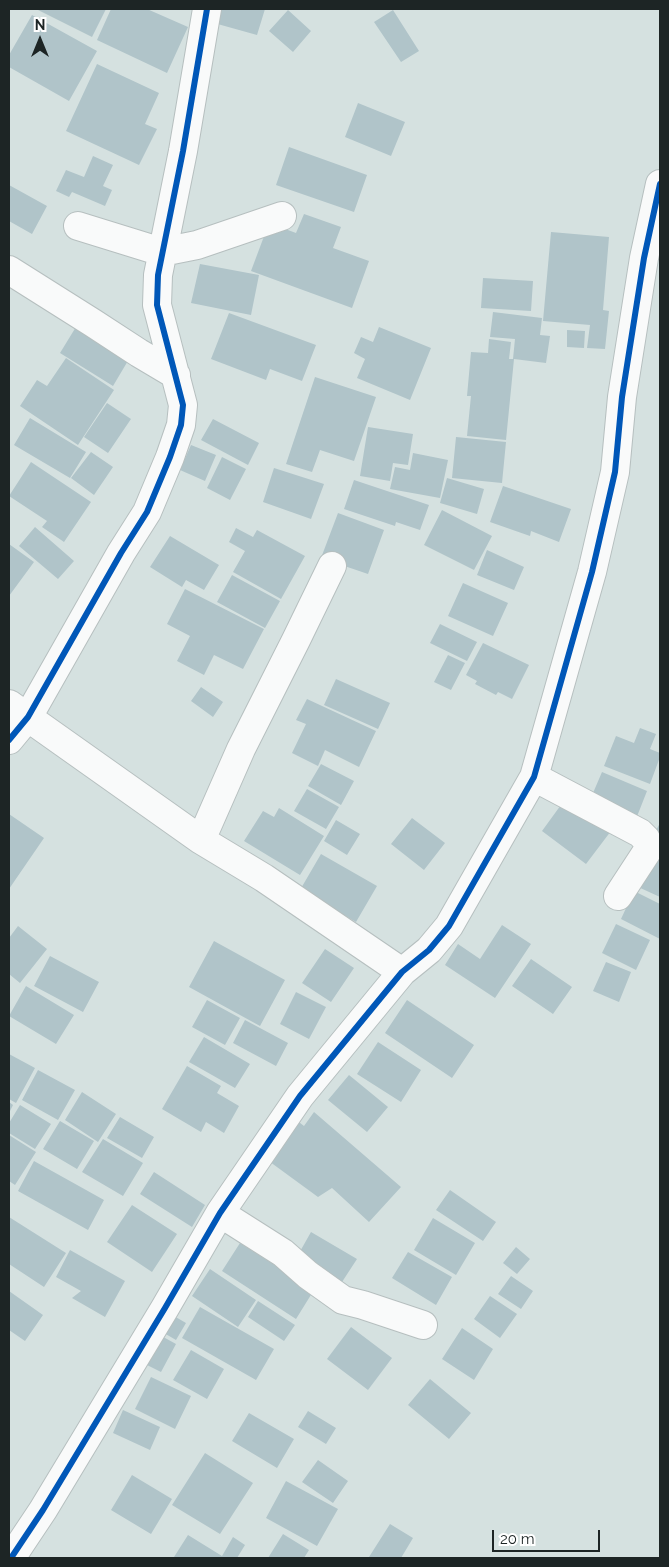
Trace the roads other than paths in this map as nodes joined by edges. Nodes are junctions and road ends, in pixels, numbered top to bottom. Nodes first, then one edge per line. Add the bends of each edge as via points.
1 (207, 9) edge
2 (660, 184) edge
3 (282, 216) dead end
4 (78, 226) dead end
5 (162, 252) junction
6 (9, 270) edge
7 (176, 375) junction
8 (332, 566) dead end
9 (18, 710) edge
10 (9, 740) edge
11 (534, 777) junction
12 (201, 840) junction
13 (618, 896) dead end
14 (402, 972) junction
15 (220, 1214) junction
16 (423, 1325) dead end
17 (11, 1558) edge

1 - 5 street
2 - 11 street via 639,286 622,398 615,472 592,572
3 - 5 street
4 - 5 street
5 - 7 street via 157,305
6 - 7 street
7 - 9 street via 183,405 180,425 157,491 121,553
8 - 12 street via 241,749
9 - 10 street
9 - 12 street
11 - 13 street via 646,839 650,847
11 - 14 street via 449,926
12 - 14 street via 264,878
14 - 15 street via 300,1096
15 - 16 street via 283,1253 344,1300
15 - 17 street

